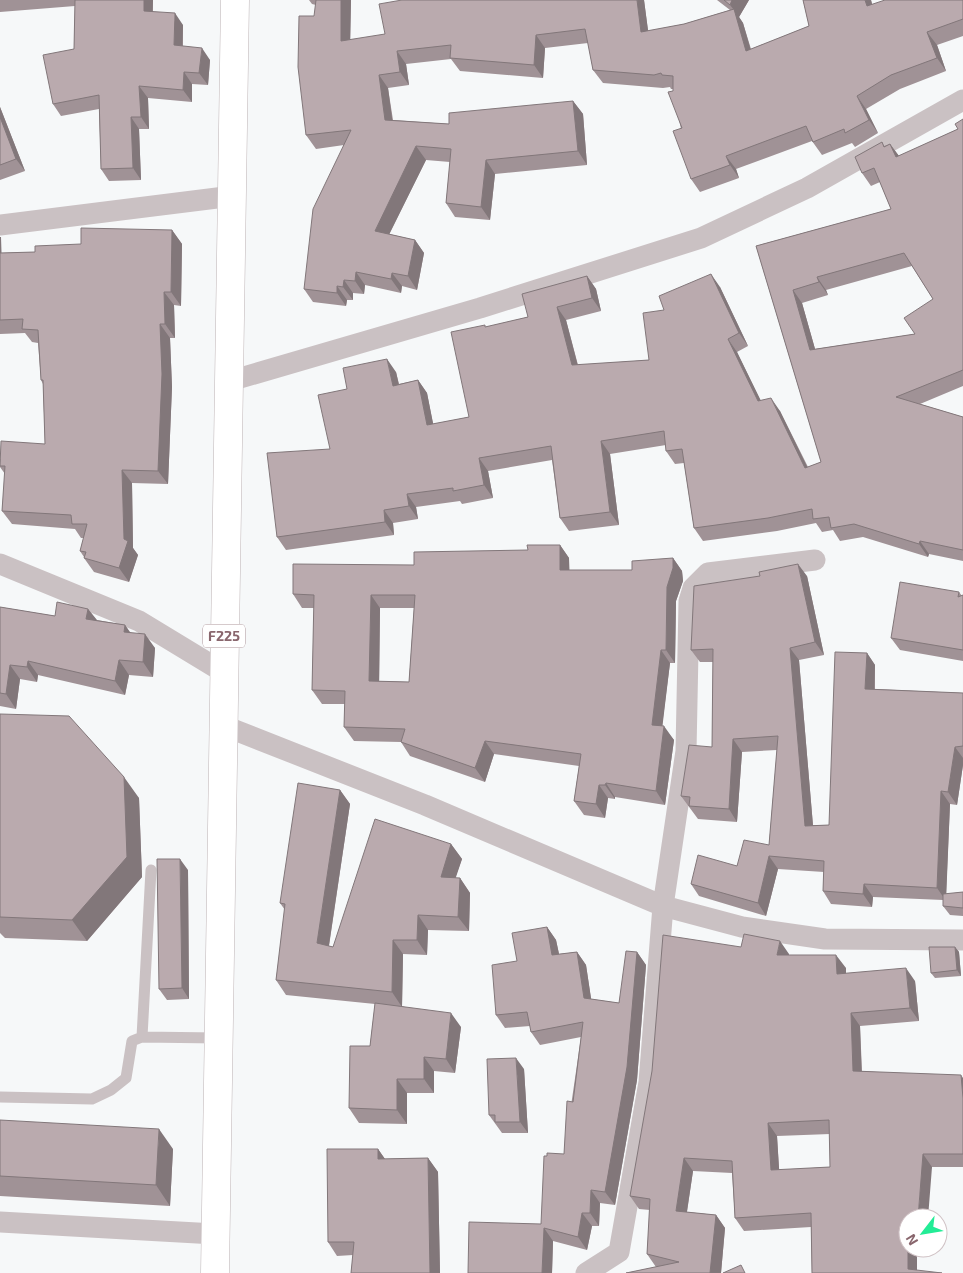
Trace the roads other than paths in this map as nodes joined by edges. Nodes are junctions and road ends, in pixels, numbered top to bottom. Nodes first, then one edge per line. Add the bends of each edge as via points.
1 (235, 0) edge
2 (963, 100) edge
3 (233, 196) junction
4 (0, 225) edge
5 (230, 381) junction
6 (815, 560) dead end
7 (0, 564) edge
8 (223, 672) junction
9 (222, 725) junction
10 (151, 870) dead end
11 (663, 906) junction
12 (963, 940) edge
13 (142, 1037) junction
14 (218, 1038) junction
15 (0, 1096) edge
16 (0, 1222) edge
17 (215, 1234) junction
18 (215, 1273) edge
19 (586, 1273) edge

1 - 3 main road, F225
2 - 5 street via 807,188 701,238 480,308
3 - 4 street
3 - 5 main road, F225
5 - 8 main road, F225
6 - 11 street via 708,572 693,588 689,601 686,751
7 - 8 street via 139,621
8 - 9 main road, F225
9 - 11 street via 424,805
9 - 14 main road, F225
10 - 13 lane
11 - 12 street via 742,927 824,939
11 - 19 street via 649,1082 619,1252
13 - 14 lane
13 - 15 lane via 132,1041 126,1078 92,1099
14 - 17 main road, F225
16 - 17 street
17 - 18 main road, F225

